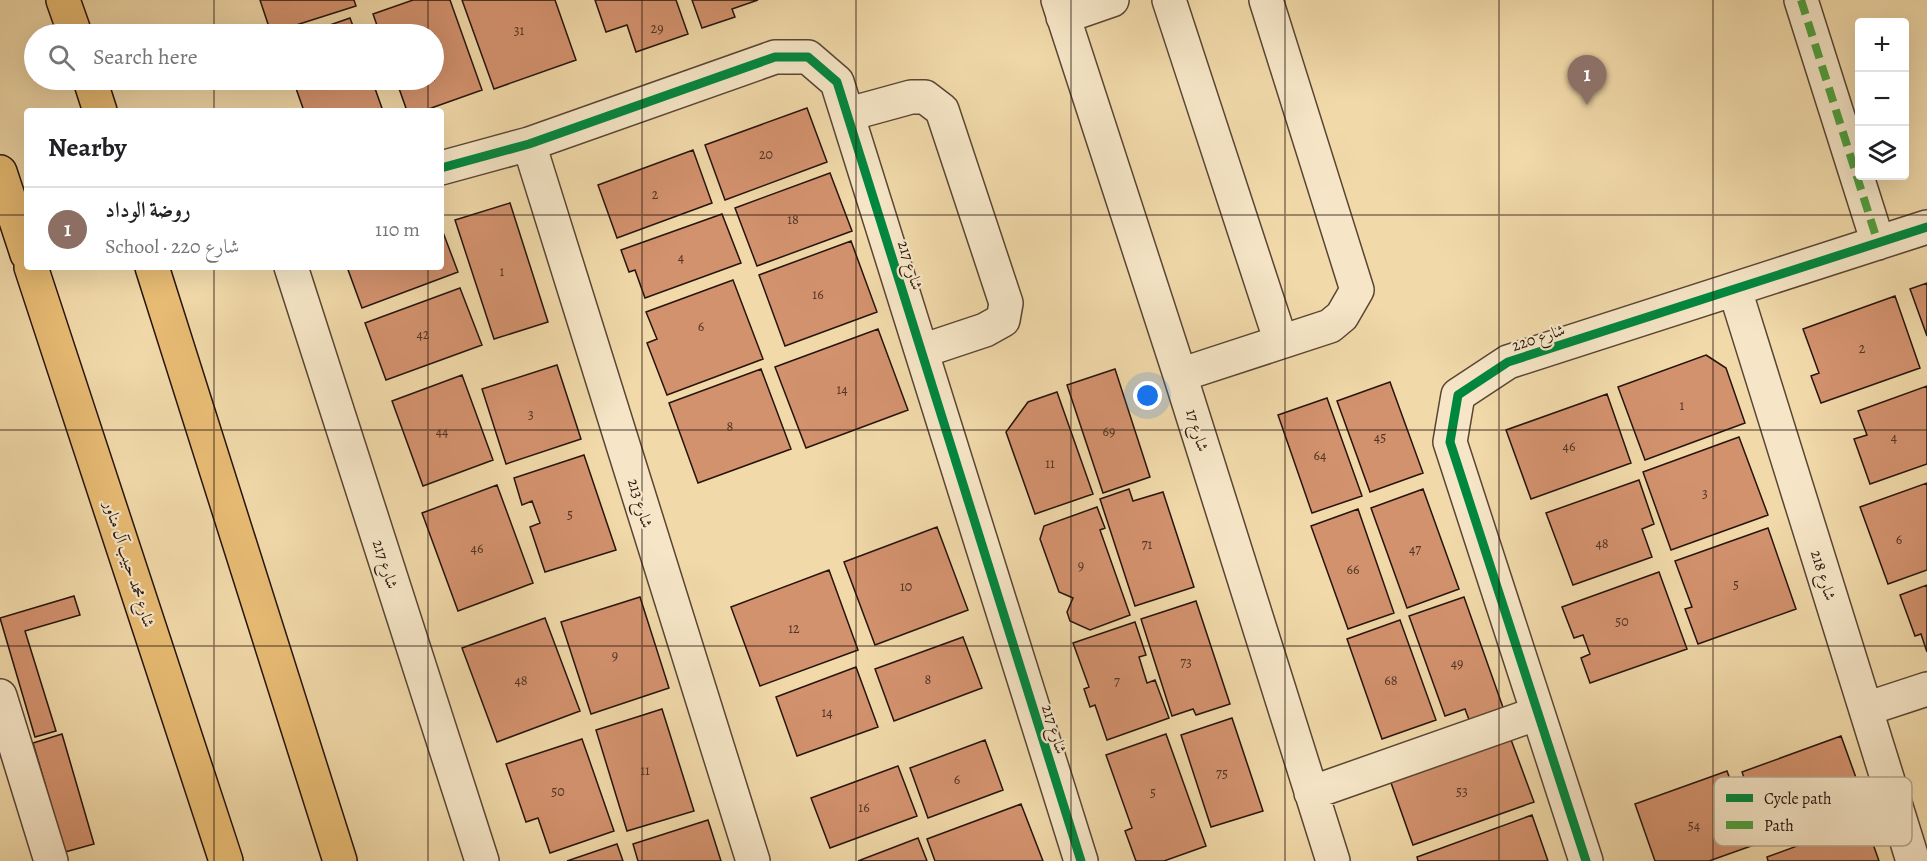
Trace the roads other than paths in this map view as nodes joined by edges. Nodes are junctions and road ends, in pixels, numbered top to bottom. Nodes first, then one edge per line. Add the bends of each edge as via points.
1 (63, 0) edge
2 (1113, 0) edge
3 (1168, 0) edge
4 (1266, 0) edge
5 (1801, 0) edge
6 (1061, 8) edge
7 (71, 24) edge
8 (93, 90) edge
9 (99, 108) edge
10 (849, 114) junction
11 (529, 144) junction
12 (444, 167) edge
13 (0, 172) edge
14 (1927, 227) edge
15 (1878, 243) junction
16 (24, 245) edge
17 (33, 270) edge
18 (153, 270) edge
19 (292, 270) edge
20 (1735, 290) junction
21 (1281, 342) junction
22 (922, 351) junction
23 (1180, 375) junction
24 (1927, 689) edge
25 (0, 696) edge
26 (1866, 709) junction
27 (1538, 713) junction
28 (1887, 777) edge
29 (1311, 793) junction
30 (1908, 846) edge
31 (51, 861) edge
32 (226, 861) edge
33 (340, 861) edge
34 (482, 861) edge
35 (753, 861) edge
36 (1081, 861) edge
37 (1332, 861) edge
38 (1586, 861) edge
39 (1913, 861) edge

1 - 7 main road
2 - 6 street
3 - 21 street
4 - 21 street via 1357,290 1342,316 1329,326
5 - 15 street
6 - 23 street, شارع 17
8 - 9 main road
10 - 11 street, شارع 217 via 837,82 808,57 775,57
10 - 22 street, شارع 217
10 - 22 street via 911,97 925,97 942,110 1006,303 1003,320 986,330
11 - 12 street, شارع 217
11 - 35 street, شارع 213
13 - 16 main road
14 - 15 street, شارع 220
15 - 20 street, شارع 220
17 - 32 main road, شارع محمد حبيب آل مناور
18 - 33 main road
19 - 34 street, شارع 217
20 - 26 street, شارع 218
20 - 27 street, شارع 220 via 1508,362 1458,395 1450,442
21 - 23 street
22 - 36 street, شارع 217
23 - 29 street, شارع 17
24 - 26 street
25 - 31 street
26 - 28 street, شارع 218
27 - 29 street
27 - 38 street, شارع 220
29 - 37 street, شارع 17
30 - 39 street, شارع 218

